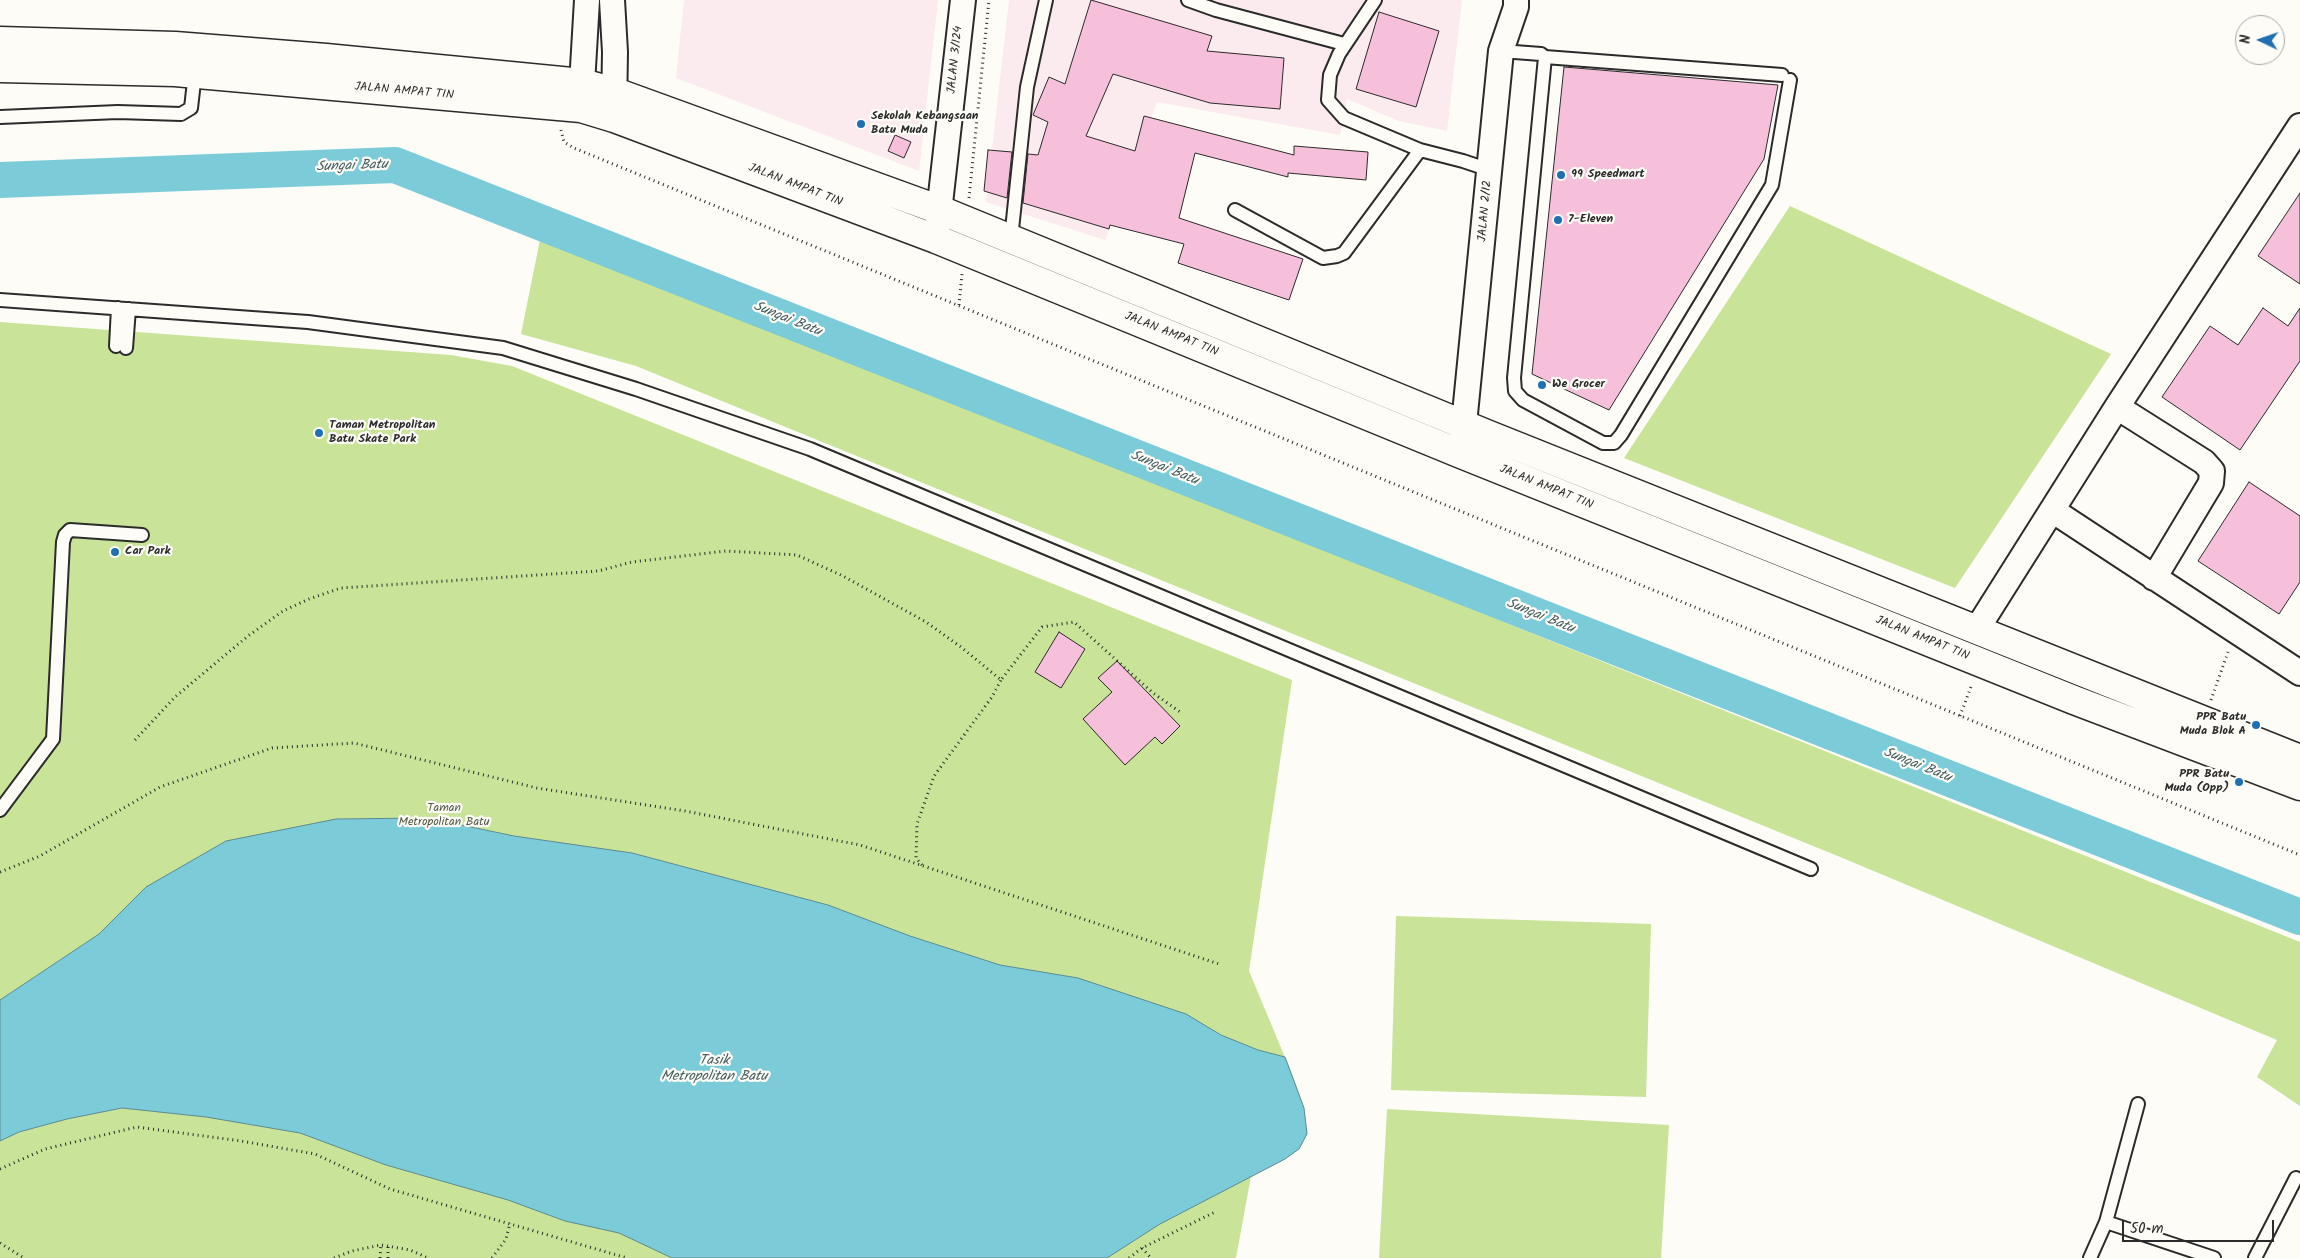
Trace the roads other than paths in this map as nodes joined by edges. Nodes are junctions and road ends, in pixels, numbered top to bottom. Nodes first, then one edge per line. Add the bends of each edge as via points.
1 (587, 0) edge
2 (612, 0) edge
3 (963, 0) edge
4 (1046, 0) edge
5 (1188, 0) edge
6 (1375, 0) edge
7 (1516, 0) edge
8 (0, 42) edge
9 (1344, 44) junction
10 (1501, 51) junction
11 (1545, 57) junction
12 (0, 68) edge
13 (195, 73) junction
14 (575, 99) junction
15 (615, 105) junction
16 (0, 117) edge
17 (2300, 127) edge
18 (1420, 150) junction
19 (1490, 170) junction
20 (940, 210) junction
21 (1234, 210) dead end
22 (936, 239) junction
23 (1011, 239) junction
24 (0, 300) edge
25 (123, 309) junction
26 (121, 347) dead end
27 (2117, 407) junction
28 (1465, 425) junction
29 (1461, 454) junction
30 (2052, 510) junction
31 (142, 535) dead end
32 (2154, 578) junction
33 (1977, 629) junction
34 (2300, 673) edge
35 (2074, 700) junction
36 (2300, 759) edge
37 (2300, 786) edge
38 (0, 810) edge
39 (1811, 869) dead end
40 (2138, 1104) dead end
41 (2296, 1178) dead end
42 (2106, 1222) junction
43 (2090, 1258) edge
44 (2214, 1258) edge
45 (2255, 1258) edge

1 - 14 street
2 - 15 street
3 - 20 street, JALAN 3/124
4 - 23 lane via 1027,87
5 - 9 lane
6 - 9 lane
7 - 10 street, JALAN 2/12
8 - 14 street, JALAN AMPAT TIN via 176,46
9 - 18 lane via 1330,75 1328,100 1344,118
10 - 11 lane
10 - 19 street, JALAN 2/12
11 - 11 lane via 1515,391 1523,400 1603,443 1614,443 1772,185 1780,143 1780,107 1785,78
12 - 13 street, JALAN AMPAT TIN
13 - 14 street, JALAN AMPAT TIN
13 - 16 lane via 191,108 181,114 118,112
14 - 15 street, JALAN AMPAT TIN
15 - 20 street, JALAN AMPAT TIN
15 - 22 street, JALAN AMPAT TIN
17 - 27 street
18 - 19 lane
18 - 21 lane via 1344,253 1337,256 1323,258
19 - 28 street, JALAN 2/12
20 - 22 street, JALAN 3/124
20 - 23 street, JALAN AMPAT TIN
22 - 29 street, JALAN AMPAT TIN
23 - 28 street, JALAN AMPAT TIN
24 - 25 lane
25 - 26 lane
25 - 39 lane via 308,322 503,348 636,389 810,449
27 - 30 street
27 - 32 street via 2212,470 2211,483
28 - 29 street, JALAN 2/12
28 - 33 street, JALAN AMPAT TIN
29 - 35 street, JALAN AMPAT TIN
30 - 32 street
30 - 33 street
31 - 38 lane via 70,530 65,535 62,542 53,739
32 - 34 street
33 - 35 street via 1979,644 1989,653
33 - 36 street, JALAN AMPAT TIN
35 - 37 street, JALAN AMPAT TIN
40 - 42 lane
41 - 45 lane
42 - 43 lane
42 - 44 lane

